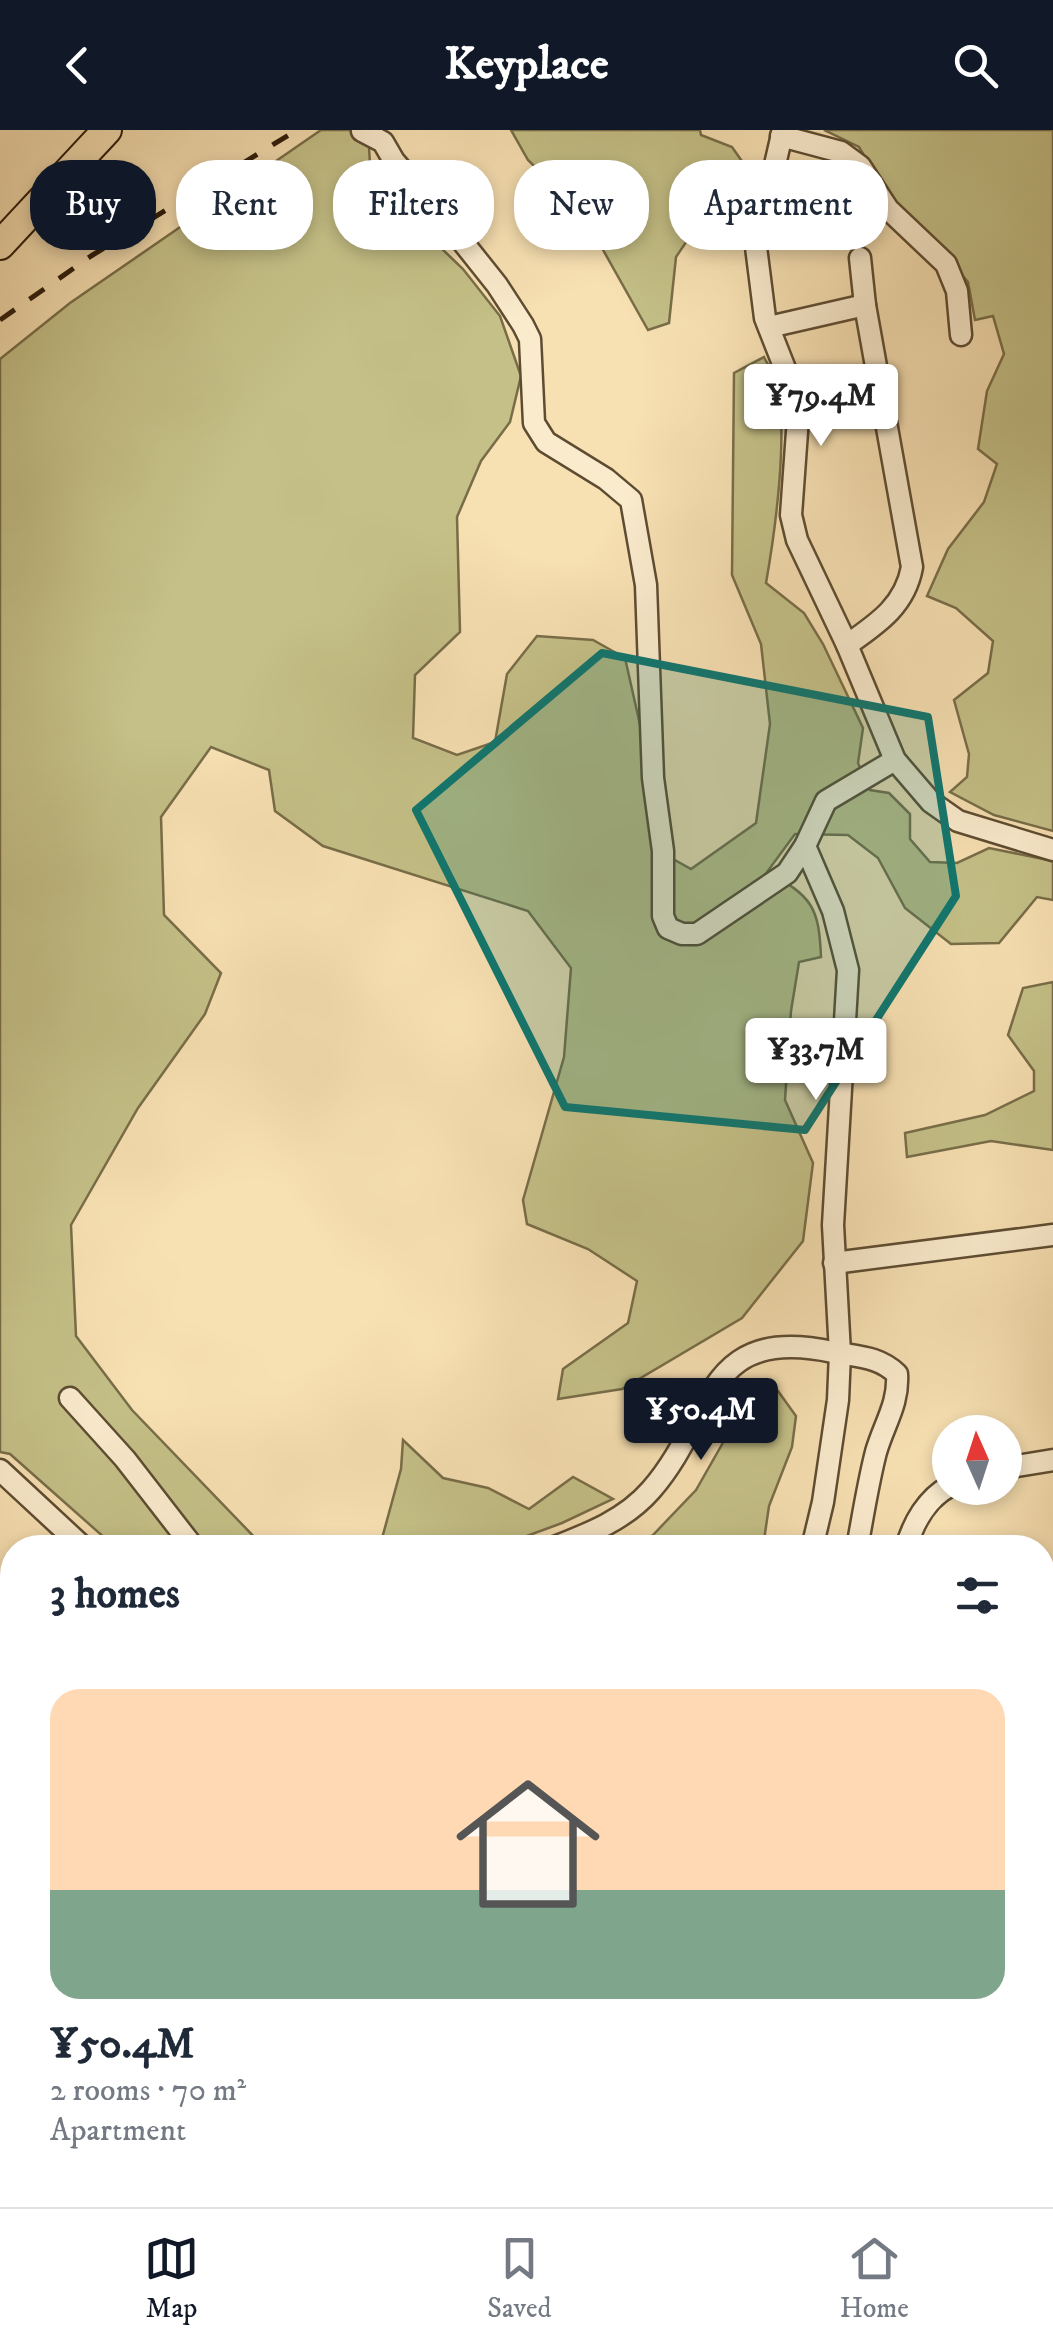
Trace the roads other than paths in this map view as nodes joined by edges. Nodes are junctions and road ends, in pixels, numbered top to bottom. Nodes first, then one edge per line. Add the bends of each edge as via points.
1 (107, 130) edge
2 (362, 131) edge
3 (782, 133) edge
4 (0, 245) edge
5 (860, 258) dead end
6 (864, 304) junction
7 (768, 327) junction
8 (961, 335) dead end
9 (847, 645) junction
10 (895, 760) junction
11 (805, 846) junction
12 (1053, 850) edge
13 (1053, 1235) edge
14 (834, 1263) junction
15 (840, 1353) junction
16 (70, 1398) dead end
17 (1053, 1460) edge
18 (1022, 1465) edge
19 (0, 1470) edge
20 (932, 1500) edge
21 (70, 1535) edge
22 (184, 1535) edge
23 (585, 1535) edge
24 (814, 1535) edge
25 (860, 1535) edge
26 (910, 1535) edge

1 - 4 main road
2 - 11 street via 383,142 523,325 538,432 631,500 646,585 653,778 668,928 697,934 709,927 787,872
3 - 7 street via 756,247
3 - 8 street via 840,152 860,166 895,217 946,264 957,291
5 - 6 street
6 - 7 street
6 - 9 street via 912,568 901,600
7 - 9 street via 795,394 794,528
9 - 10 street
10 - 11 street via 826,802
10 - 12 street via 931,802 958,821
11 - 14 street via 833,911 848,970
13 - 14 street
14 - 15 street
15 - 23 street via 764,1349 724,1372 650,1492
15 - 24 street
15 - 25 street via 884,1362 897,1374
16 - 22 street
17 - 18 street
19 - 21 street
20 - 26 street

